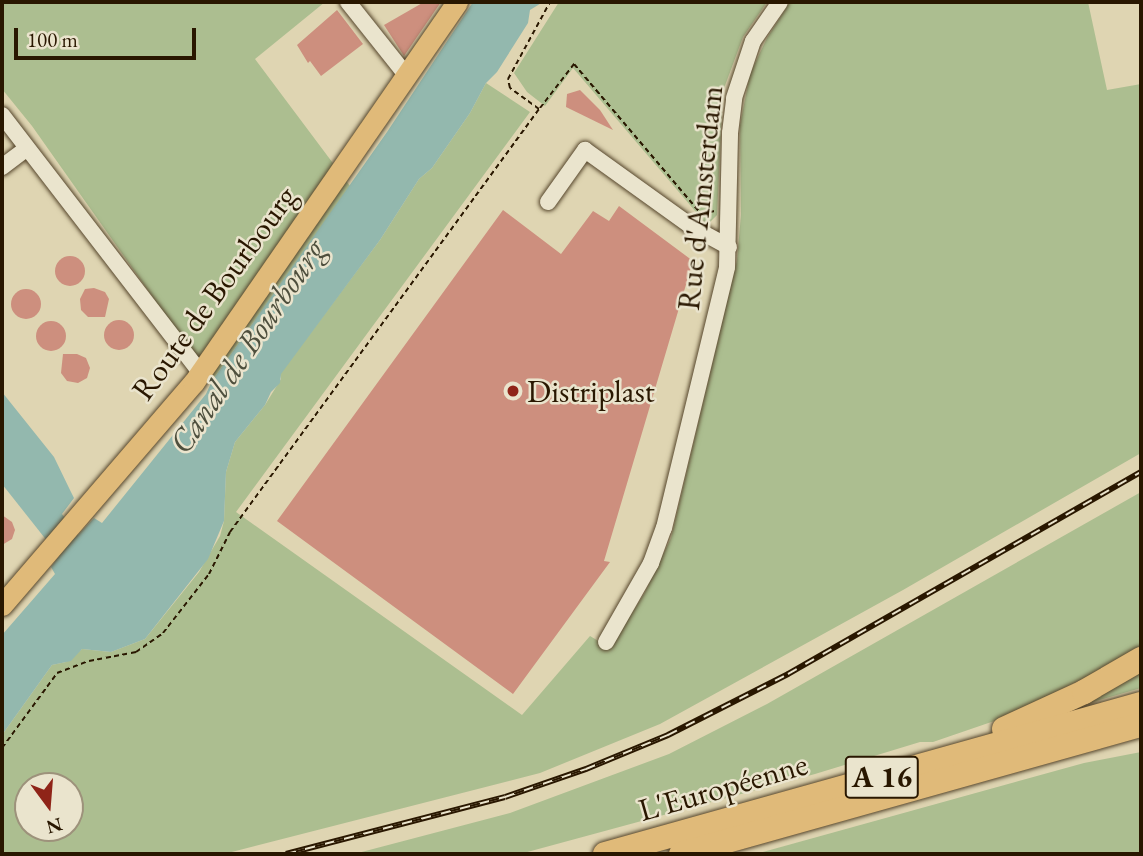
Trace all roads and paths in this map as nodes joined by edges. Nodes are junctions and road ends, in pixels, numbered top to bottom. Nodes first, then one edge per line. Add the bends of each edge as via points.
1 (348, 2) edge
2 (457, 2) edge
3 (550, 2) edge
4 (780, 2) edge
5 (406, 75) junction
6 (539, 109) junction
7 (2, 115) edge
8 (27, 148) junction
9 (3, 164) edge
10 (548, 202) dead end
11 (730, 203) junction
12 (729, 247) junction
13 (201, 373) junction
14 (2, 605) edge
15 (606, 642) dead end
16 (1141, 659) edge
17 (1141, 704) edge
18 (1141, 725) edge
19 (1141, 736) edge
20 (2, 748) edge
21 (750, 835) junction
22 (614, 852) edge
23 (681, 854) edge

1 - 5 street
2 - 5 main road, Route de Bourbourg
3 - 6 path via 508,79 510,88
4 - 11 street, Rue d'Amsterdam via 754,41 734,99
5 - 13 main road, Route de Bourbourg
6 - 11 path via 573,64 701,214
6 - 20 path via 230,532 209,574 163,633 127,656 89,662 57,674
7 - 8 street
8 - 9 street
8 - 13 street
10 - 12 street via 585,150 692,228
11 - 12 street, Rue d'Amsterdam
12 - 15 street, Rue d'Amsterdam via 724,286 661,539
13 - 14 main road, Route de Bourbourg
16 - 22 highway via 1062,703 975,740
17 - 22 highway, L'Européenne / A 16
18 - 21 highway, L'Européenne / A 16
19 - 21 highway via 946,789
21 - 23 highway, L'Européenne / A 16

